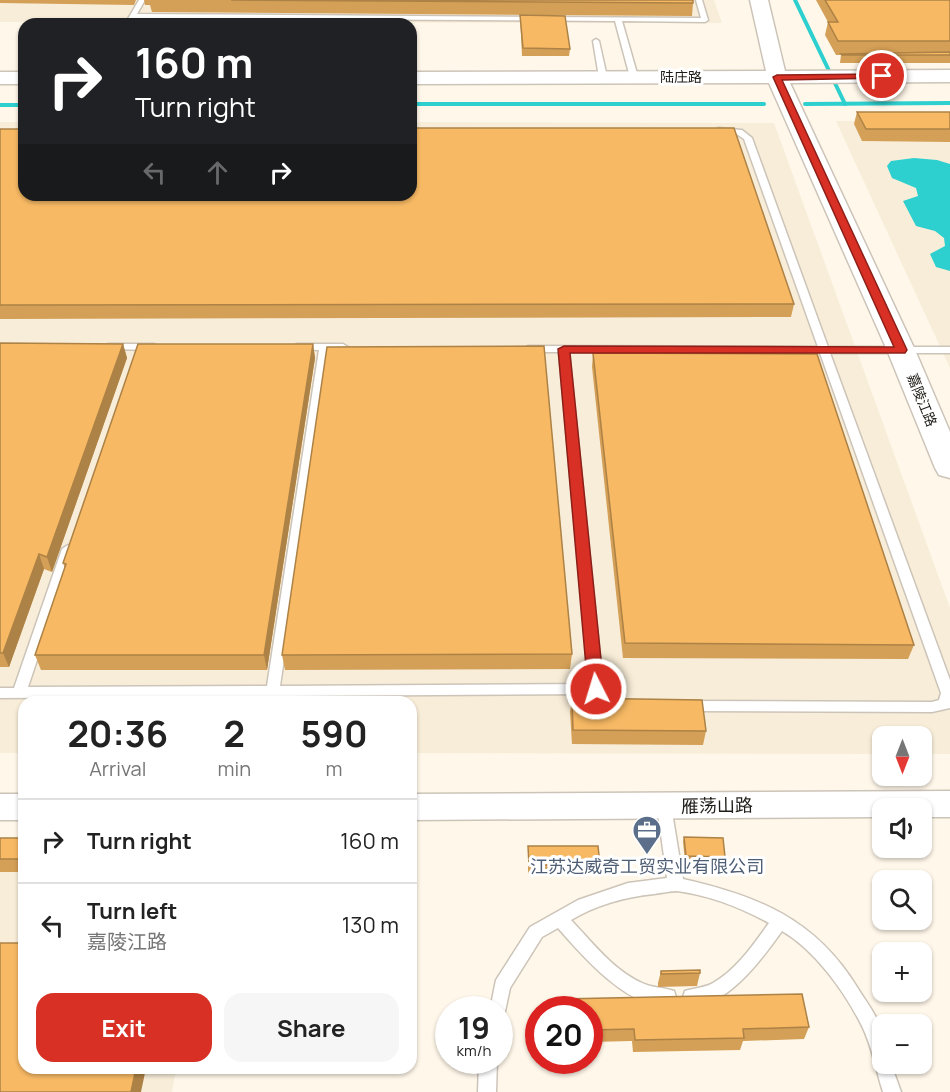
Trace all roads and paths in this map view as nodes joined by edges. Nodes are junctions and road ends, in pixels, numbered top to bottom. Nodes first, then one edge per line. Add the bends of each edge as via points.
1 (142, 0) edge
2 (699, 0) edge
3 (759, 0) edge
4 (133, 16) joint
5 (234, 18) edge
6 (618, 20) junction
7 (417, 21) edge
8 (596, 41) dead end
9 (950, 76) edge
10 (603, 77) junction
11 (634, 77) junction
12 (777, 77) junction
13 (0, 78) edge
14 (18, 78) edge
15 (417, 78) edge
16 (704, 130) edge
17 (92, 347) edge
18 (161, 347) edge
19 (289, 347) edge
20 (324, 347) junction
21 (360, 348) edge
22 (516, 349) edge
23 (564, 349) junction
24 (823, 350) junction
25 (901, 350) junction
26 (950, 350) edge
27 (950, 468) edge
28 (72, 537) edge
29 (596, 689) junction
30 (273, 691) junction
31 (0, 693) edge
32 (19, 693) junction
33 (118, 696) edge
34 (171, 696) edge
35 (628, 706) edge
36 (675, 706) edge
37 (950, 804) edge
38 (664, 806) junction
39 (0, 807) edge
40 (18, 807) edge
41 (417, 807) edge
42 (676, 884) junction
43 (560, 918) junction
44 (780, 921) junction
45 (500, 996) edge
46 (872, 1029) edge
47 (488, 1074) edge
48 (887, 1074) edge
49 (487, 1092) edge
50 (892, 1092) edge

1 - 4 lane
2 - 6 lane via 705,20
3 - 12 street, 嘉陵江路
4 - 5 lane
6 - 7 lane
6 - 11 lane
8 - 10 lane
9 - 12 street, 陆庄路
10 - 11 street, 陆庄路
10 - 15 street, 陆庄路
11 - 12 street, 陆庄路
12 - 25 street, 嘉陵江路
13 - 14 street
16 - 24 lane via 737,132 748,138
17 - 18 lane via 136,353
19 - 20 lane
20 - 21 lane
20 - 30 lane
22 - 23 lane
23 - 24 lane
23 - 29 lane
24 - 25 lane
24 - 36 lane via 948,693 945,705
25 - 26 lane
25 - 27 street, 嘉陵江路
28 - 32 lane
29 - 30 lane
29 - 35 lane via 606,701
30 - 34 lane
31 - 32 lane
32 - 33 lane
37 - 38 street, 雁荡山路
38 - 41 street, 雁荡山路
38 - 42 lane
39 - 40 street
42 - 43 lane via 628,890 578,906
42 - 44 lane via 718,894
43 - 44 lane via 618,978 653,997 710,994 736,976
43 - 45 lane via 536,932 502,986
44 - 46 lane via 802,934 841,976
47 - 49 lane
48 - 50 lane

